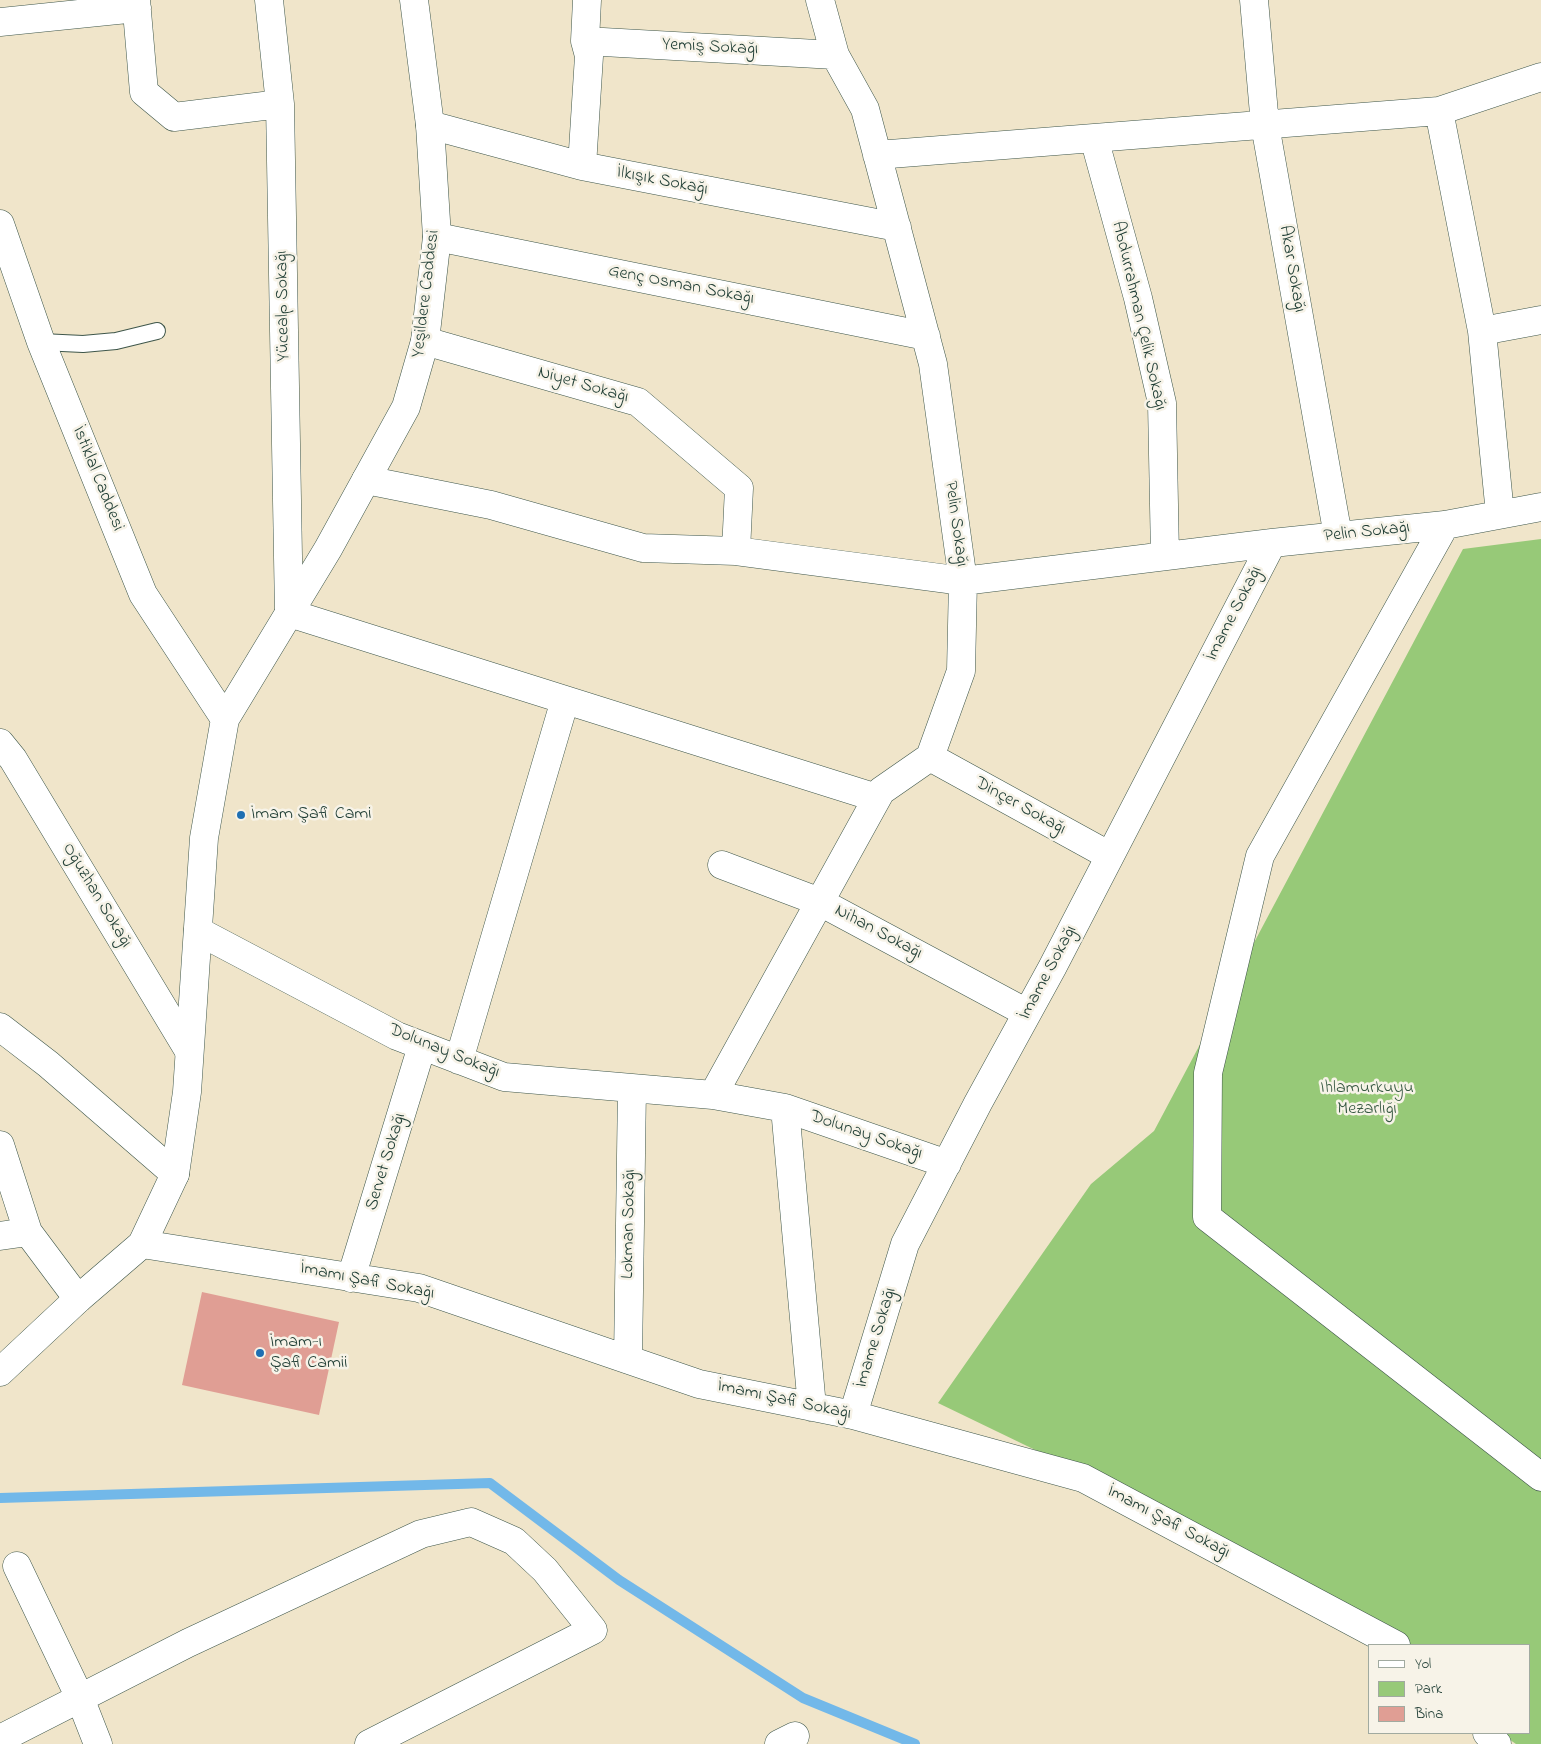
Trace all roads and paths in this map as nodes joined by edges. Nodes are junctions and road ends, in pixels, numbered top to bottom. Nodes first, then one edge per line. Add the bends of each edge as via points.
1 (269, 0) edge
2 (414, 0) edge
3 (587, 0) edge
4 (820, 0) edge
5 (1254, 0) edge
6 (136, 4) edge
7 (0, 22) edge
8 (585, 41) junction
9 (836, 55) junction
10 (1541, 77) edge
11 (280, 104) junction
12 (1439, 111) junction
13 (430, 124) junction
14 (1265, 124) junction
15 (1094, 138) junction
16 (877, 155) junction
17 (582, 166) junction
18 (0, 224) edge
19 (897, 226) junction
20 (437, 237) junction
21 (4, 253) edge
22 (1541, 320) edge
23 (158, 331) dead end
24 (1482, 331) junction
25 (926, 336) junction
26 (424, 341) junction
27 (42, 342) junction
28 (366, 480) junction
29 (1541, 507) edge
30 (1500, 514) junction
31 (1446, 525) junction
32 (1338, 536) junction
33 (1272, 542) junction
34 (736, 551) junction
35 (1164, 556) junction
36 (963, 581) junction
37 (289, 613) junction
38 (564, 700) junction
39 (225, 720) junction
40 (0, 743) edge
41 (930, 757) junction
42 (877, 798) junction
43 (1110, 856) junction
44 (722, 865) dead end
45 (820, 902) junction
46 (198, 931) junction
47 (1027, 1013) junction
48 (6, 1040) edge
49 (422, 1046) junction
50 (189, 1051) junction
51 (459, 1060) junction
52 (632, 1088) junction
53 (713, 1095) junction
54 (785, 1108) junction
55 (0, 1145) edge
56 (947, 1164) junction
57 (176, 1174) junction
58 (28, 1232) junction
59 (0, 1236) edge
60 (142, 1244) junction
61 (351, 1278) junction
62 (78, 1299) junction
63 (628, 1359) junction
64 (0, 1372) edge
65 (812, 1407) junction
66 (853, 1415) junction
67 (1541, 1477) edge
68 (17, 1566) dead end
69 (1394, 1644) edge
70 (80, 1698) junction
71 (1488, 1734) edge
72 (0, 1739) edge
73 (98, 1744) edge
74 (369, 1744) edge
75 (1497, 1744) edge

1 - 11 street, Yücealp Sokağı
2 - 13 street, Yeşildere Caddesi
3 - 8 street
4 - 9 street, Pelin Sokağı
5 - 14 street, Akar Sokağı
6 - 7 street
6 - 11 street via 144,92 174,117
8 - 9 street, Yemiş Sokağı
8 - 17 street via 589,56
9 - 16 street, Pelin Sokağı via 865,109
10 - 12 street
11 - 37 street, Yücealp Sokağı
12 - 14 street
12 - 24 street
13 - 17 street, İlkışık Sokağı
13 - 20 street, Yeşildere Caddesi
14 - 15 street
14 - 32 street, Akar Sokağı
15 - 16 street
15 - 35 street, Abdurrahman Çelik Sokağı via 1138,298 1162,403
16 - 19 street, Pelin Sokağı
17 - 19 street, İlkışık Sokağı
18 - 21 street, İstiklal Caddesi
19 - 25 street, Pelin Sokağı
20 - 25 street, Genç Osman Sokağı
20 - 26 street, Yeşildere Caddesi
21 - 27 street, İstiklal Caddesi
22 - 24 street
23 - 27 lane via 116,341 84,344
24 - 30 street
25 - 36 street, Pelin Sokağı via 934,364
26 - 28 street, Yeşildere Caddesi via 406,407
26 - 34 street, Niyet Sokağı via 638,402 739,488
27 - 39 street, İstiklal Caddesi via 143,594
28 - 34 street via 491,505 643,548
28 - 37 street, Yeşildere Caddesi
29 - 30 street, Pelin Sokağı
30 - 31 street, Pelin Sokağı
31 - 32 street, Pelin Sokağı
31 - 67 street via 1260,856 1208,1073 1207,1217
32 - 33 street, Pelin Sokağı
33 - 35 street, Pelin Sokağı
33 - 43 street, İmame Sokağı
34 - 36 street
35 - 36 street, Pelin Sokağı
36 - 41 street via 961,671
37 - 38 street
37 - 39 street, Yeşildere Caddesi
38 - 42 street
38 - 51 street
39 - 46 street via 204,838
40 - 50 street, Oğuzhan Sokağı via 13,759
41 - 42 street via 881,791
41 - 43 street, Dinçer Sokağı
42 - 45 street
43 - 47 street, İmame Sokağı
44 - 45 street, Nihan Sokağı
45 - 47 street, Nihan Sokağı
45 - 53 street
46 - 49 street, Dolunay Sokağı via 397,1036
46 - 50 street
47 - 56 street, İmame Sokağı
48 - 57 street via 48,1064
49 - 51 street, Dolunay Sokağı
49 - 61 street, Servet Sokağı
50 - 57 street
51 - 52 street, Dolunay Sokağı via 504,1077
52 - 53 street, Dolunay Sokağı
52 - 63 street, Lokman Sokağı
53 - 54 street, Dolunay Sokağı
54 - 56 street, Dolunay Sokağı
54 - 65 street
55 - 58 street
56 - 66 street, İmame Sokağı via 905,1244
57 - 60 street
58 - 59 street
58 - 62 street
60 - 61 street, İmamı Şafi Sokağı
60 - 62 street
61 - 63 street, İmamı Şafi Sokağı via 419,1288
62 - 64 street
63 - 65 street, İmamı Şafi Sokağı via 699,1384
65 - 66 street, İmamı Şafi Sokağı
66 - 69 street, İmamı Şafi Sokağı via 1083,1478
68 - 70 street
70 - 72 street
70 - 73 street
70 - 74 street via 188,1643 421,1534 471,1522 514,1541 545,1570 593,1630
71 - 75 street

